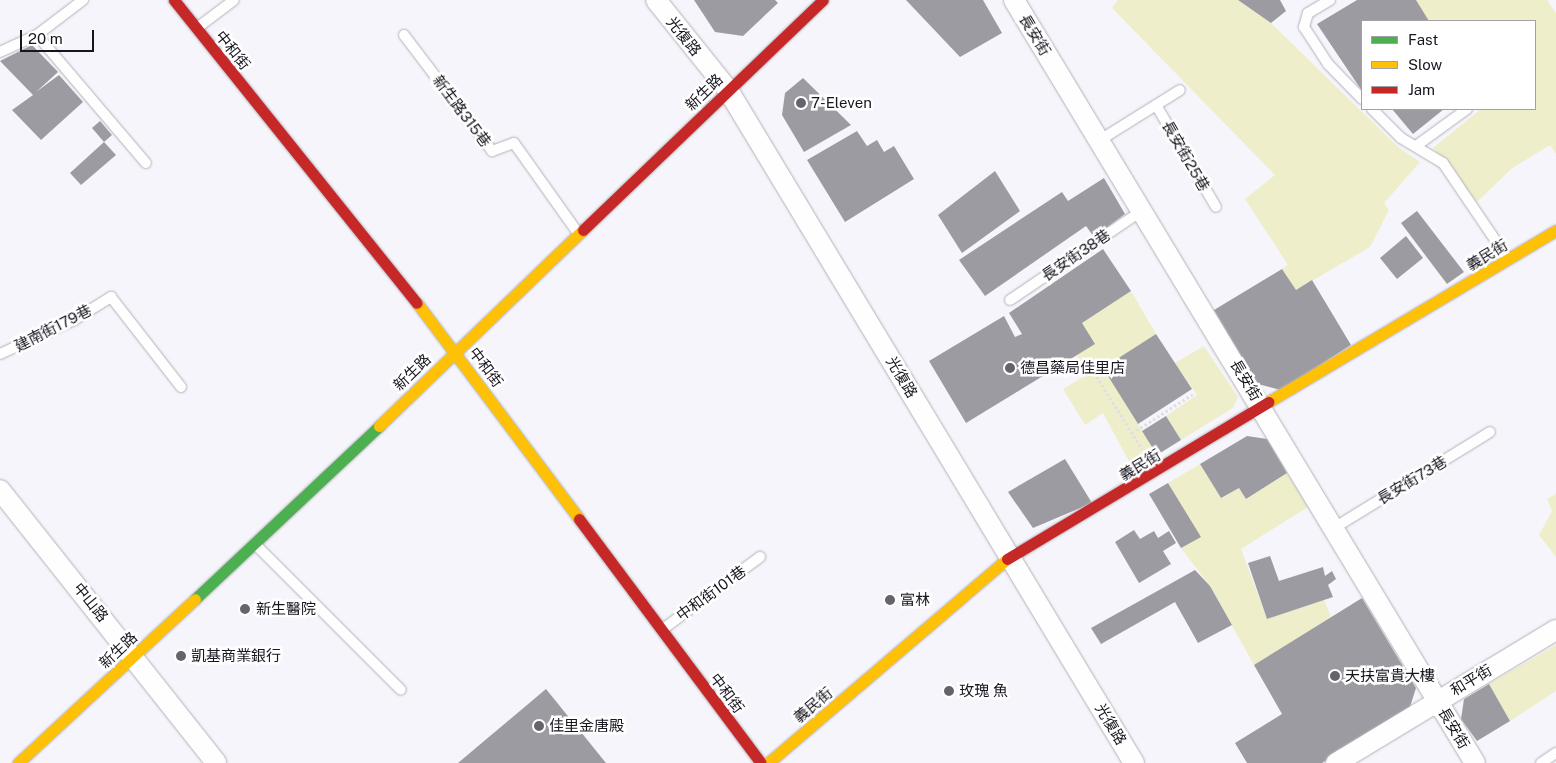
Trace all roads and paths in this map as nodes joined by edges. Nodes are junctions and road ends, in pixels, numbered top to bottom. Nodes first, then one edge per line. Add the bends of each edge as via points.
1 (83, 0) edge
2 (174, 0) edge
3 (234, 0) edge
4 (656, 0) edge
5 (823, 0) edge
6 (1014, 0) edge
7 (1330, 0) edge
8 (197, 29) junction
9 (37, 34) junction
10 (404, 35) dead end
11 (0, 52) edge
12 (728, 90) junction
13 (1180, 90) dead end
14 (1361, 98) edge
15 (1156, 105) junction
16 (1373, 110) edge
17 (1465, 110) edge
18 (1100, 140) junction
19 (1416, 146) junction
20 (146, 163) dead end
21 (1216, 207) dead end
22 (1142, 210) junction
23 (1556, 230) edge
24 (579, 235) junction
25 (1508, 260) junction
26 (1010, 300) dead end
27 (455, 351) junction
28 (0, 354) edge
29 (1094, 372) dead end
30 (181, 387) dead end
31 (1192, 394) dead end
32 (1263, 408) junction
33 (1490, 432) dead end
34 (1132, 433) junction
35 (1157, 473) junction
36 (0, 490) edge
37 (1334, 528) junction
38 (255, 544) junction
39 (1011, 556) junction
40 (760, 557) dead end
41 (662, 629) junction
42 (1556, 630) edge
43 (135, 655) junction
44 (401, 690) dead end
45 (1438, 701) junction
46 (1556, 753) edge
47 (18, 763) edge
48 (216, 763) edge
49 (761, 763) edge
50 (768, 763) edge
51 (1134, 763) edge
52 (1336, 763) edge
53 (1475, 763) edge
54 (1541, 763) edge

1 - 9 lane
2 - 8 street, 中和街
3 - 8 lane
4 - 12 street, 光復路
5 - 12 street, 新生路
6 - 18 street, 長安街
7 - 14 lane via 1308,13 1304,27 1328,64
8 - 27 street, 中和街
9 - 11 lane
9 - 20 lane
10 - 24 lane, 新生路315巷 via 492,151 514,143
12 - 24 street, 新生路
12 - 39 street, 光復路
13 - 15 lane, 長安街25巷
15 - 18 lane, 長安街25巷
15 - 21 lane, 長安街25巷
16 - 19 lane
17 - 19 lane
18 - 22 street, 長安街
19 - 25 lane via 1443,163
22 - 26 lane, 長安街38巷
22 - 32 street, 長安街
23 - 25 street, 義民街
24 - 27 street, 新生路
25 - 32 street, 義民街
27 - 38 street, 新生路
27 - 41 street, 中和街
28 - 30 lane, 建南街179巷 via 74,320 111,297
29 - 34 path
31 - 34 path
32 - 35 street, 義民街
32 - 37 street, 長安街
33 - 37 lane, 長安街73巷
34 - 35 path
35 - 39 street, 義民街
36 - 43 street, 中山路
37 - 45 street, 長安街
38 - 43 street, 新生路
38 - 44 lane
39 - 50 street, 義民街
39 - 51 street, 光復路
40 - 41 lane, 中和街101巷
41 - 49 street, 中和街
42 - 45 street, 和平街
43 - 47 street, 新生路
43 - 48 street, 中山路
45 - 52 street, 和平街
45 - 53 street, 長安街
46 - 54 lane

